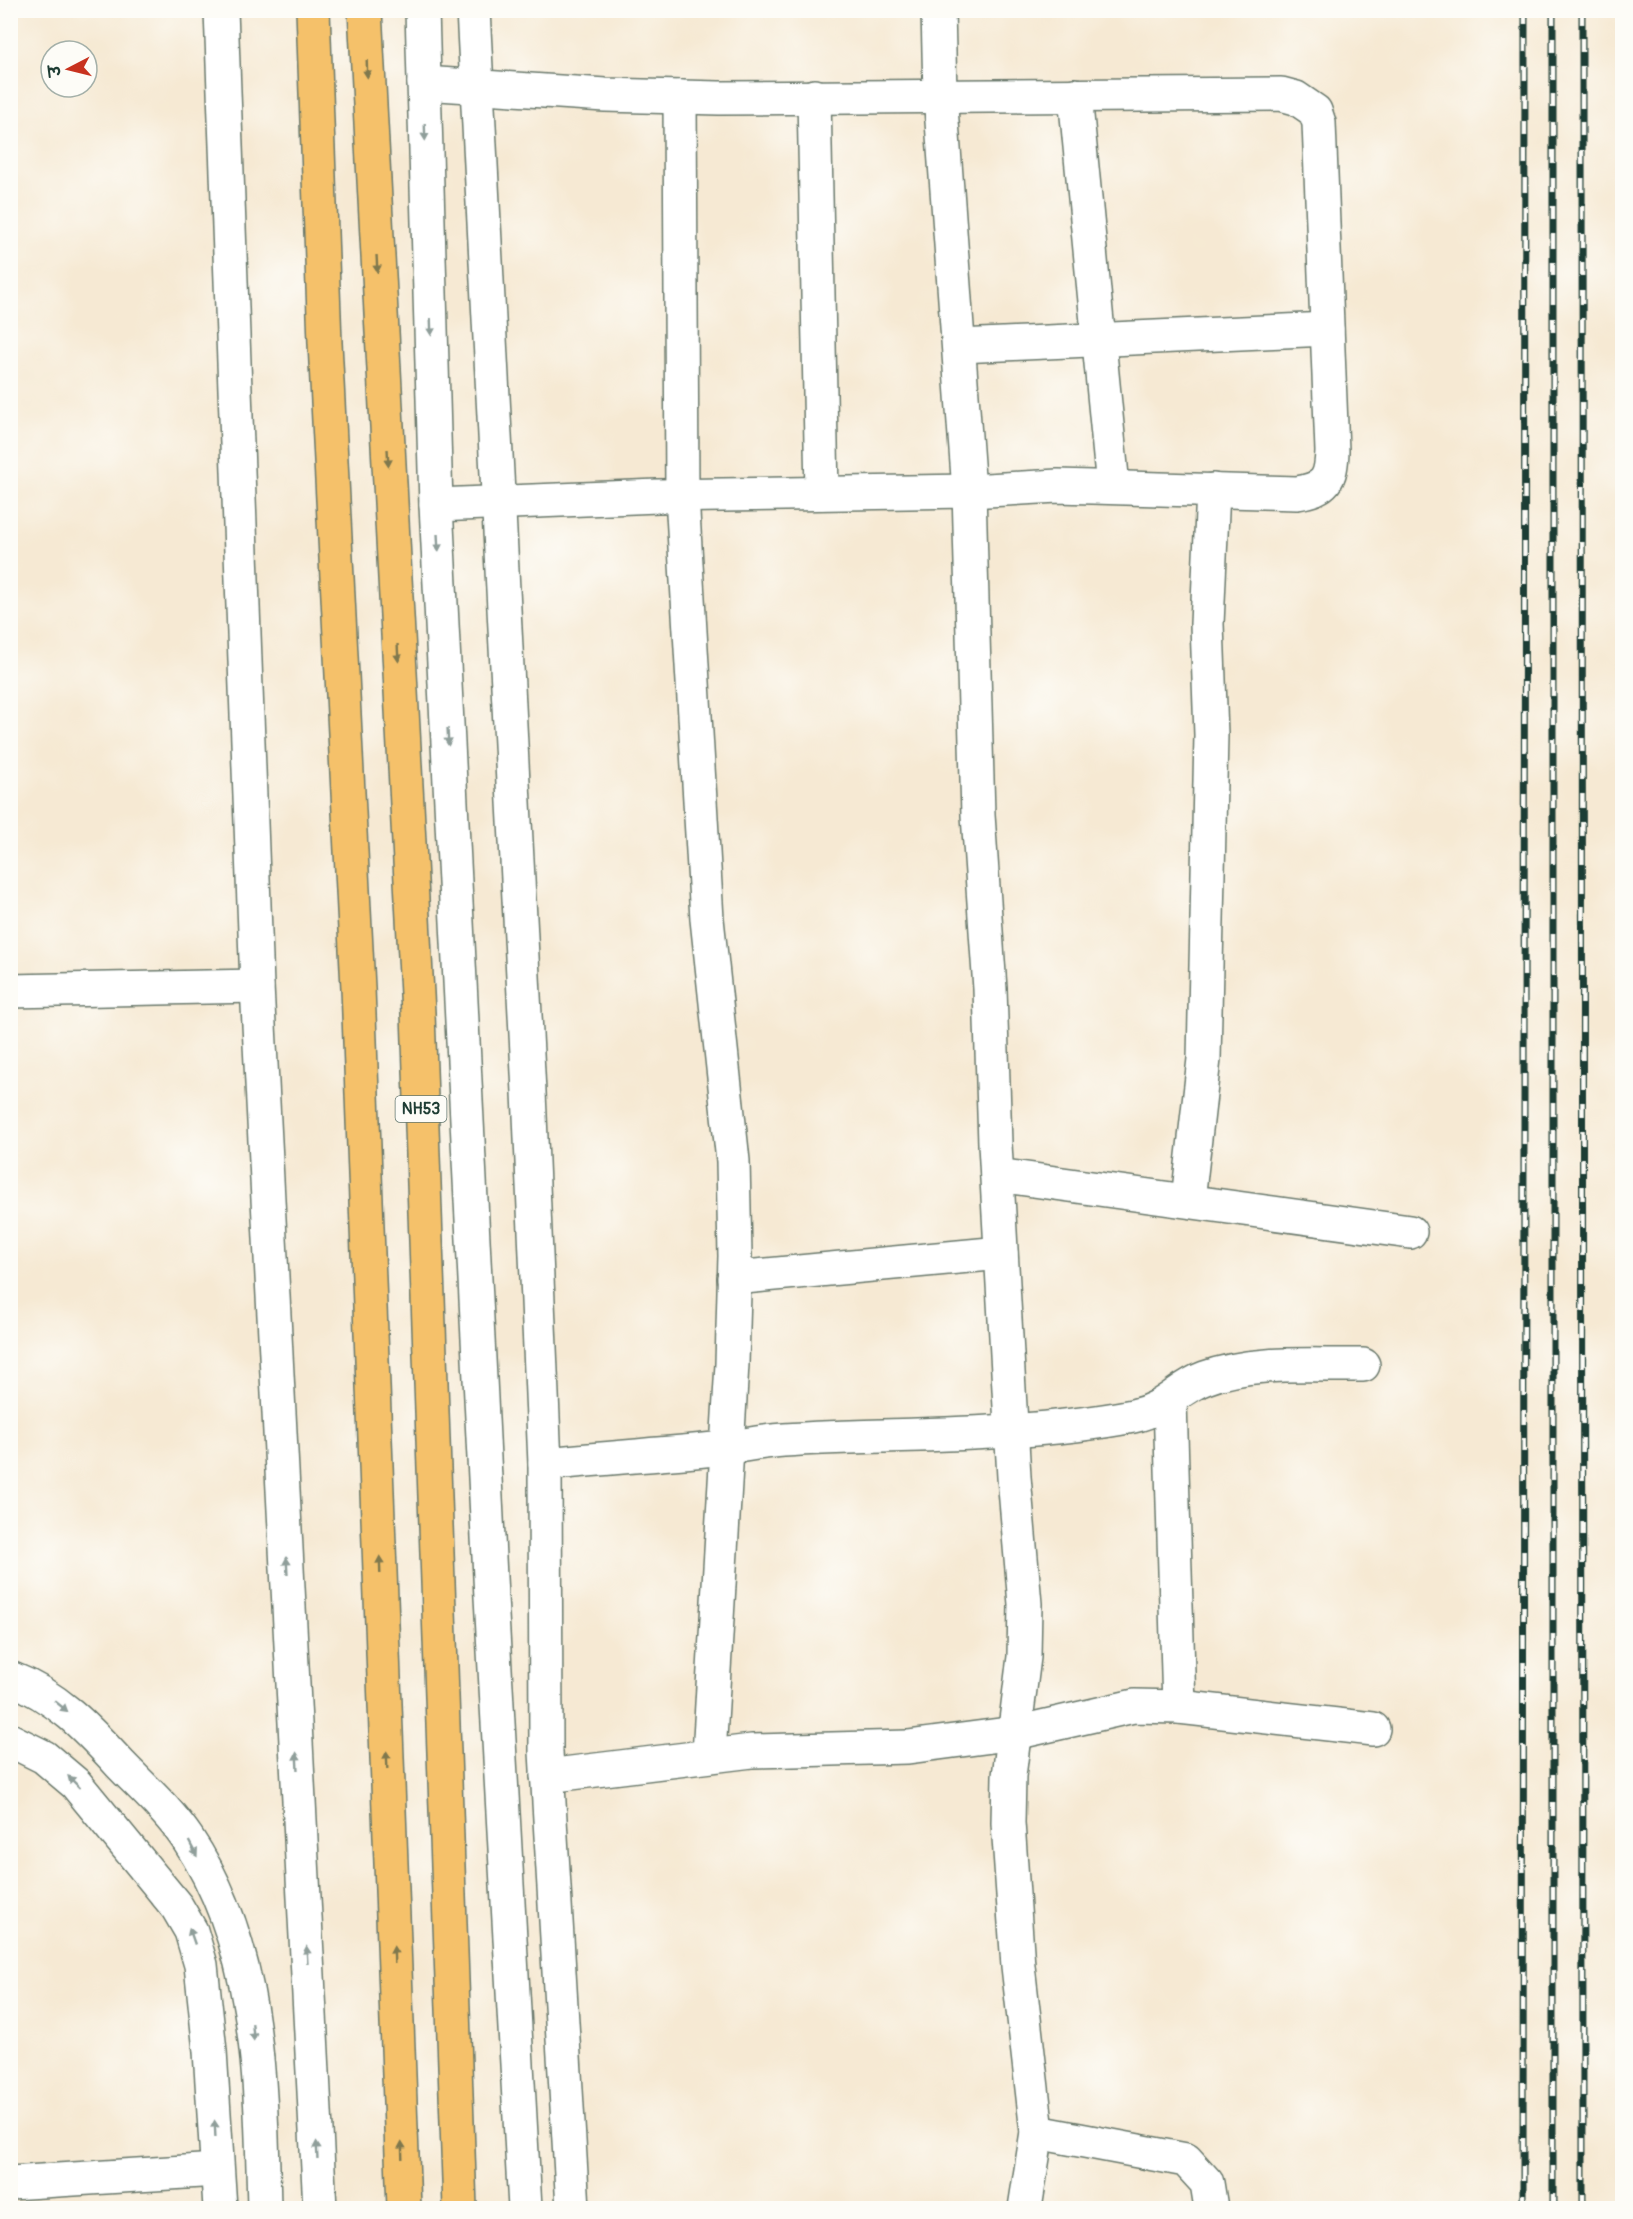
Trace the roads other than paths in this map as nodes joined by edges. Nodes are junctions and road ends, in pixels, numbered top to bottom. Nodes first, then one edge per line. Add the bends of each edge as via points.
1 (221, 10) edge
2 (313, 10) edge
3 (365, 10) edge
4 (422, 10) edge
5 (473, 10) edge
6 (938, 10) edge
7 (424, 83) junction
8 (477, 87) junction
9 (940, 94) junction
10 (1075, 95) junction
11 (814, 96) junction
12 (680, 97) junction
13 (1327, 328) junction
14 (1100, 338) junction
15 (958, 346) junction
16 (1113, 487) junction
17 (1213, 490) junction
18 (969, 491) junction
19 (822, 494) junction
20 (682, 496) junction
21 (499, 503) junction
22 (436, 505) junction
23 (257, 986) junction
24 (10, 991) edge
25 (997, 1175) junction
26 (1188, 1200) junction
27 (1410, 1232) dead end
28 (1001, 1253) junction
29 (734, 1278) junction
30 (1363, 1365) dead end
31 (1170, 1401) junction
32 (1012, 1431) junction
33 (726, 1448) junction
34 (544, 1464) junction
35 (10, 1678) edge
36 (1179, 1707) junction
37 (1373, 1729) dead end
38 (1015, 1733) junction
39 (10, 1740) edge
40 (709, 1755) junction
41 (547, 1776) junction
42 (1037, 2132) junction
43 (217, 2170) junction
44 (10, 2183) edge
45 (220, 2208) edge
46 (264, 2208) edge
47 (320, 2208) edge
48 (404, 2208) edge
49 (460, 2208) edge
50 (525, 2208) edge
51 (573, 2208) edge
52 (1025, 2208) edge
53 (1211, 2208) edge

1 - 23 street
48 -> 2 highway via 358,988 325,343
3 -> 49 highway, NH53 via 418,1013
4 - 7 street
5 - 8 street
6 - 9 street
7 - 8 street
7 -> 22 street
8 - 12 street
8 - 21 street
9 - 10 street
9 - 11 street
9 - 15 street
10 - 13 street via 1281,94 1316,111
10 - 14 street
11 - 12 street
11 - 19 street
12 - 20 street
13 - 14 street
13 - 17 street via 1332,451 1328,479 1321,486 1297,493
14 - 15 street
14 - 16 street
15 - 18 street
16 - 17 street
16 - 18 street
17 - 26 street via 1207,624 1211,735 1204,1047
18 - 19 street
18 - 25 street via 978,815
19 - 20 street
20 - 21 street
20 - 29 street via 707,919 733,1161
21 - 22 street
21 - 34 street
22 -> 50 street
23 - 24 street
47 -> 23 street
25 - 26 street
25 - 28 street
26 - 27 street
28 - 29 street
28 - 32 street
29 - 33 street
30 - 31 street via 1257,1368 1225,1373 1193,1383
31 - 32 street via 1134,1416
31 - 36 street
32 - 33 street via 940,1437 873,1435 781,1440
32 - 38 street via 1025,1604 1024,1657
33 - 34 street
33 - 40 street
34 - 41 street
35 -> 46 street via 39,1689 87,1729 174,1819 214,1888 232,1929 253,2026
36 - 37 street
36 - 38 street via 1134,1706
38 - 40 street via 908,1747 783,1749
38 - 42 street via 1009,1776 1010,1880
43 -> 39 street via 201,1965 191,1931 177,1906 76,1784 44,1757
40 - 41 street
41 - 51 street
42 - 52 street
42 - 53 street via 1186,2160 1207,2183
43 - 44 street
43 - 45 street

